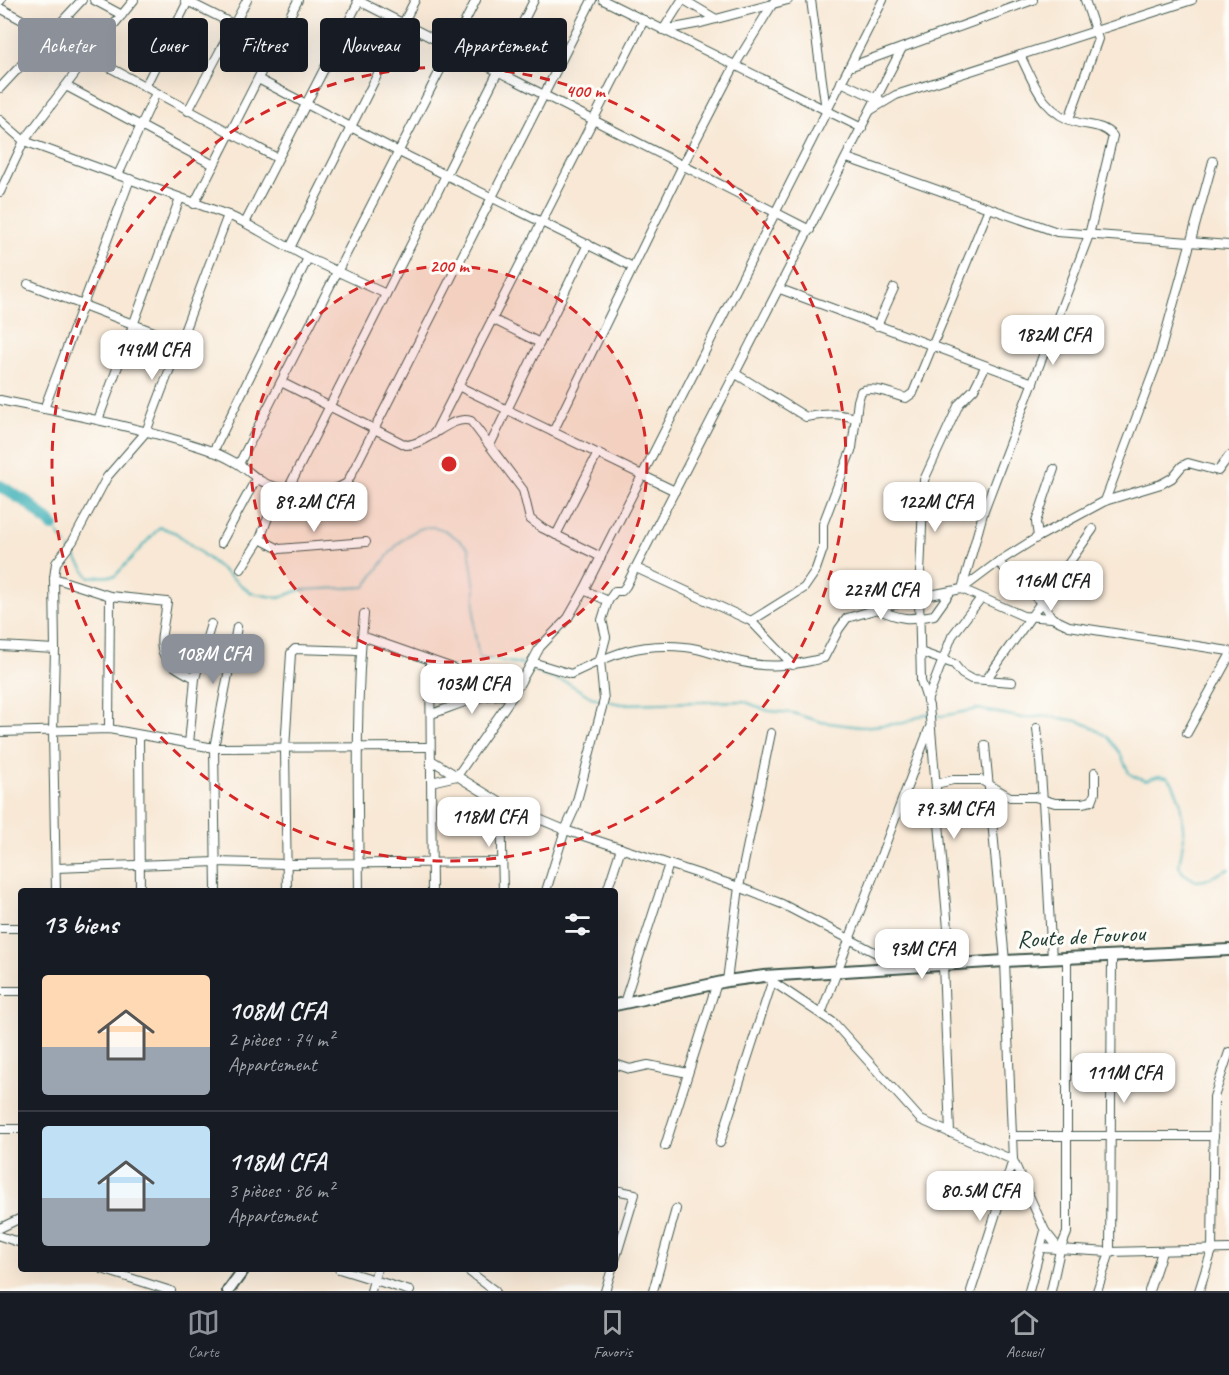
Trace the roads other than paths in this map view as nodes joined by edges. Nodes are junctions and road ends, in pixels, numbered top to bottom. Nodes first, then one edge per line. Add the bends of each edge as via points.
1 (82, 0) edge
2 (94, 0) edge
3 (134, 0) edge
4 (247, 0) edge
5 (297, 0) edge
6 (358, 0) edge
7 (415, 0) edge
8 (476, 0) edge
9 (534, 0) edge
10 (592, 0) edge
11 (603, 0) edge
12 (683, 0) edge
13 (788, 0) edge
14 (811, 0) edge
15 (883, 0) edge
16 (1033, 0) edge
17 (1085, 0) edge
18 (1192, 0) edge
19 (187, 1) edge
20 (774, 2) edge
21 (0, 8) edge
22 (122, 15) junction
23 (19, 18) edge
24 (65, 18) edge
25 (220, 18) edge
26 (238, 18) edge
27 (288, 18) edge
28 (394, 18) edge
29 (406, 18) edge
30 (467, 18) edge
31 (525, 18) edge
32 (716, 19) junction
33 (644, 20) junction
34 (116, 22) edge
35 (663, 30) junction
36 (1095, 31) junction
37 (902, 48) junction
38 (220, 51) edge
39 (1020, 55) junction
40 (735, 65) junction
41 (849, 67) junction
42 (18, 69) edge
43 (116, 70) edge
44 (76, 72) edge
45 (261, 72) edge
46 (380, 72) edge
47 (440, 72) edge
48 (498, 72) edge
49 (501, 72) edge
50 (258, 79) junction
51 (841, 82) junction
52 (66, 86) junction
53 (145, 87) junction
54 (0, 88) edge
55 (156, 93) junction
56 (545, 95) junction
57 (876, 98) junction
58 (884, 102) junction
59 (305, 103) junction
60 (188, 111) junction
61 (826, 111) junction
62 (870, 111) junction
63 (593, 119) junction
64 (1069, 119) junction
65 (0, 120) edge
66 (141, 126) junction
67 (352, 127) junction
68 (862, 128) junction
69 (230, 134) junction
70 (24, 141) junction
71 (399, 152) junction
72 (277, 158) junction
73 (847, 158) junction
74 (1213, 160) dead end
75 (214, 165) junction
76 (683, 165) junction
77 (118, 175) junction
78 (447, 175) junction
79 (130, 179) junction
80 (0, 192) edge
81 (492, 197) junction
82 (180, 198) junction
83 (194, 204) junction
84 (989, 208) junction
85 (776, 212) junction
86 (228, 215) junction
87 (541, 221) junction
88 (245, 223) junction
89 (810, 230) junction
90 (1089, 235) junction
91 (1189, 243) junction
92 (588, 244) junction
93 (1229, 245) edge
94 (290, 248) junction
95 (308, 258) junction
96 (633, 267) junction
97 (338, 271) junction
98 (28, 284) dead end
99 (894, 288) dead end
100 (780, 289) junction
101 (387, 294) junction
102 (83, 305) junction
103 (492, 319) junction
104 (133, 324) junction
105 (877, 326) junction
106 (180, 342) junction
107 (540, 343) junction
108 (933, 346) junction
109 (985, 367) junction
110 (736, 374) junction
111 (281, 382) junction
112 (1033, 383) junction
113 (459, 386) junction
114 (0, 400) edge
115 (329, 406) junction
116 (44, 409) junction
117 (507, 410) junction
118 (856, 418) junction
119 (98, 420) junction
120 (374, 430) junction
121 (146, 432) junction
122 (553, 432) junction
123 (434, 434) junction
124 (490, 445) junction
125 (213, 452) junction
126 (598, 453) junction
127 (1229, 456) edge
128 (239, 464) junction
129 (1054, 469) dead end
130 (643, 475) junction
131 (256, 479) junction
132 (284, 488) junction
133 (675, 491) junction
134 (1105, 501) junction
135 (1093, 529) dead end
136 (556, 535) junction
137 (1038, 537) junction
138 (260, 539) junction
139 (366, 542) dead end
140 (221, 543) dead end
141 (601, 557) junction
142 (998, 562) junction
143 (636, 568) junction
144 (241, 569) dead end
145 (54, 578) junction
146 (962, 589) junction
147 (584, 590) junction
148 (951, 591) junction
149 (110, 596) junction
150 (919, 597) junction
151 (981, 598) junction
152 (608, 601) junction
153 (1042, 603) junction
154 (877, 609) junction
155 (364, 614) dead end
156 (1032, 616) junction
157 (920, 618) junction
158 (1052, 618) junction
159 (751, 621) junction
160 (211, 624) dead end
161 (237, 627) dead end
162 (362, 636) junction
163 (0, 646) edge
164 (55, 650) junction
165 (360, 651) junction
166 (1229, 651) edge
167 (920, 652) junction
168 (1229, 657) edge
169 (943, 659) junction
170 (430, 660) junction
171 (600, 660) junction
172 (532, 663) junction
173 (793, 665) junction
174 (453, 668) dead end
175 (195, 678) junction
176 (986, 680) junction
177 (1012, 682) dead end
178 (512, 697) junction
179 (927, 701) junction
180 (431, 714) junction
181 (930, 718) junction
182 (1037, 728) dead end
183 (109, 729) junction
184 (0, 732) edge
185 (53, 732) junction
186 (771, 733) dead end
187 (1187, 733) dead end
188 (138, 735) junction
189 (189, 744) junction
190 (985, 745) dead end
191 (358, 747) junction
192 (430, 747) junction
193 (214, 748) junction
194 (285, 749) junction
195 (431, 760) junction
196 (1095, 772) dead end
197 (457, 776) junction
198 (431, 782) junction
199 (936, 784) junction
200 (989, 784) junction
201 (1044, 799) junction
202 (501, 804) junction
203 (565, 830) junction
204 (621, 849) junction
205 (216, 862) junction
206 (431, 862) junction
207 (502, 862) junction
208 (358, 863) junction
209 (140, 864) junction
210 (286, 864) junction
211 (669, 864) junction
212 (56, 868) junction
213 (739, 887) junction
214 (56, 888) edge
215 (140, 888) edge
216 (216, 888) edge
217 (287, 888) edge
218 (359, 888) edge
219 (432, 888) edge
220 (503, 888) edge
221 (547, 888) edge
222 (608, 888) edge
223 (0, 928) edge
224 (18, 928) edge
225 (849, 939) junction
226 (1229, 950) edge
227 (1113, 956) junction
228 (1052, 958) junction
229 (1067, 958) junction
230 (1005, 961) junction
231 (947, 964) junction
232 (903, 967) junction
233 (837, 970) junction
234 (770, 978) junction
235 (722, 982) junction
236 (0, 991) edge
237 (18, 991) edge
238 (620, 1004) edge
239 (820, 1014) junction
240 (1229, 1052) edge
241 (618, 1065) edge
242 (688, 1073) junction
243 (0, 1129) edge
244 (18, 1129) edge
245 (950, 1133) junction
246 (1013, 1136) junction
247 (1067, 1136) junction
248 (1111, 1136) junction
249 (1214, 1136) junction
250 (720, 1143) dead end
251 (665, 1146) dead end
252 (1013, 1160) junction
253 (618, 1191) edge
254 (676, 1209) dead end
255 (18, 1219) edge
256 (0, 1228) edge
257 (1046, 1231) junction
258 (0, 1236) edge
259 (18, 1242) edge
260 (1041, 1248) junction
261 (1229, 1249) edge
262 (618, 1250) edge
263 (1060, 1250) junction
264 (1212, 1250) junction
265 (1110, 1252) junction
266 (1162, 1252) junction
267 (111, 1272) edge
268 (242, 1272) edge
269 (349, 1272) edge
270 (376, 1272) edge
271 (470, 1272) edge
272 (611, 1272) edge
273 (374, 1280) junction
274 (143, 1282) junction
275 (140, 1291) edge
276 (171, 1291) edge
277 (228, 1291) edge
278 (370, 1291) edge
279 (410, 1291) edge
280 (495, 1291) edge
281 (606, 1291) edge
282 (653, 1291) edge
283 (971, 1291) edge
284 (1029, 1291) edge
285 (1051, 1291) edge
286 (1097, 1291) edge
287 (1149, 1291) edge
288 (1199, 1291) edge

1 - 24 street
2 - 22 street
3 - 22 street
4 - 26 street
5 - 27 street
6 - 28 street
6 - 59 street
7 - 29 street
8 - 30 street
9 - 31 street
10 - 56 street
11 - 33 street
12 - 32 street
12 - 35 street
13 - 20 street
14 - 61 street
15 - 41 street
16 - 37 street
17 - 36 street
18 - 36 street
19 - 25 street
19 - 53 street
20 - 32 street
20 - 40 street
21 - 23 street
22 - 34 street
32 - 35 street
33 - 35 street
33 - 63 street
35 - 40 street
36 - 39 street
36 - 64 street via 1098,39
37 - 41 street
37 - 57 street
38 - 60 street
39 - 58 street
39 - 64 street via 1042,101 1058,116
40 - 61 street
40 - 76 street
41 - 51 street
42 - 54 street
43 - 53 street
44 - 52 street
45 - 50 street
46 - 67 street
47 - 71 street
48 - 78 street
49 - 56 street
50 - 59 street
50 - 69 street
51 - 57 street
51 - 61 street
52 - 66 street
52 - 70 street
53 - 55 street
55 - 60 street
55 - 66 street
56 - 63 street
56 - 81 street
57 - 58 street
57 - 62 street
58 - 62 street
59 - 67 street
59 - 72 street
60 - 69 street
61 - 68 street
61 - 85 street
62 - 68 street
63 - 76 street
63 - 87 street
64 - 90 street via 1105,128 1113,136
65 - 70 street
66 - 75 street
66 - 77 street
67 - 71 street
67 - 94 street
68 - 73 street
69 - 72 street
69 - 75 street
70 - 77 street
70 - 80 street
71 - 78 street
71 - 97 street
72 - 88 street
73 - 84 street
73 - 89 street
74 - 91 street
75 - 83 street
76 - 85 street
76 - 96 street
77 - 79 street
78 - 81 street
78 - 101 street
79 - 82 street
79 - 102 street
81 - 87 street
81 - 120 street
82 - 83 street
82 - 104 street
83 - 86 street
84 - 90 street via 1057,232
84 - 108 street
85 - 89 street
85 - 130 street
86 - 88 street
86 - 106 street
87 - 92 street
87 - 103 street
88 - 94 street
89 - 100 street
90 - 91 street
90 - 112 street
91 - 93 street
91 - 134 street via 1158,360
92 - 96 street
92 - 107 street
94 - 95 street
95 - 97 street
95 - 125 street
96 - 122 street
97 - 101 street
97 - 111 street
98 - 102 street
99 - 105 street
100 - 105 street
100 - 110 street
101 - 115 street
102 - 104 street
102 - 116 street
103 - 107 street
103 - 113 street
104 - 106 street
104 - 119 street
105 - 108 street
106 - 121 street
107 - 117 street
108 - 109 street
108 - 118 street via 913,393 906,398 866,388 861,392
109 - 112 street
109 - 150 street via 974,389 959,404 924,480
110 - 118 street via 806,417 834,413
110 - 133 street
111 - 115 street
111 - 128 street
112 - 146 street via 984,510
113 - 117 street
113 - 123 street
114 - 116 street
115 - 120 street
115 - 132 street
116 - 119 street
117 - 122 street
117 - 124 street
118 - 159 street via 852,448 823,524 823,549 815,572 804,588
119 - 121 street
120 - 123 street via 406,445 416,445
120 - 132 street via 347,483 336,490 314,492
121 - 125 street
121 - 145 street via 107,477 57,563
122 - 126 street
123 - 124 street via 464,418
124 - 136 street via 523,490 530,519
125 - 128 street
126 - 130 street
126 - 136 street
127 - 134 street via 1218,471 1188,463 1161,484
128 - 131 street
129 - 137 street via 1036,522
130 - 133 street
130 - 141 street
131 - 132 street
131 - 140 street
132 - 138 street
133 - 143 street
134 - 137 street
135 - 153 street
136 - 141 street
137 - 142 street
138 - 139 street via 279,549
138 - 144 street
141 - 147 street
142 - 146 street
142 - 153 street
143 - 152 street via 622,591 615,591
143 - 159 street
145 - 149 street
145 - 164 street
146 - 148 street
146 - 151 street
147 - 152 street
147 - 172 street via 568,618 540,647
148 - 150 street
148 - 157 street via 934,615
149 - 175 street via 167,602 162,654 174,668
149 - 183 street
150 - 154 street
150 - 157 street
151 - 156 street
151 - 169 street via 952,636
152 - 171 street via 602,620 606,637
153 - 156 street
153 - 158 street
154 - 157 street via 894,617
154 - 173 street via 847,618 824,658
155 - 162 street
156 - 158 street
156 - 176 street
157 - 167 street
158 - 166 street via 1069,626
159 - 173 street
160 - 175 street
161 - 193 street
162 - 165 street
162 - 170 street
163 - 164 street
164 - 185 street
165 - 191 street
165 - 194 street via 295,649 291,653
167 - 169 street
167 - 179 street via 921,681
168 - 187 street
169 - 176 street via 970,679
169 - 179 street
170 - 174 street
170 - 180 street
171 - 172 street via 571,674
171 - 173 street via 624,650 660,646 688,647 761,666
171 - 203 street via 604,700 575,808
172 - 178 street
175 - 189 street
176 - 177 street
178 - 180 street via 489,696
178 - 197 street
179 - 181 street
180 - 192 street
181 - 199 street
181 - 225 street
182 - 201 street
183 - 185 street
183 - 188 street
184 - 185 street
185 - 212 street
186 - 213 street
188 - 189 street
188 - 209 street
189 - 193 street
190 - 200 street
191 - 192 street
191 - 194 street
191 - 208 street
192 - 195 street
193 - 194 street
193 - 205 street
194 - 210 street
195 - 197 street
195 - 198 street
196 - 201 street via 1092,801 1055,803
197 - 198 street
197 - 202 street
198 - 206 street
199 - 200 street via 981,780
199 - 231 street
200 - 201 street via 1010,796
200 - 230 street
201 - 228 street
202 - 203 street
202 - 207 street
203 - 204 street
203 - 221 street
204 - 211 street
204 - 222 street
205 - 209 street
205 - 210 street
205 - 216 street
206 - 207 street
206 - 208 street
206 - 219 street
207 - 220 street
208 - 210 street
208 - 218 street
209 - 212 street
209 - 215 street
210 - 217 street
211 - 213 street
211 - 238 street
212 - 214 street
213 - 225 street via 782,904
213 - 235 street
223 - 224 street
225 - 232 street
225 - 233 street
226 - 227 main road, Route de Fourou
227 - 229 main road, Route de Fourou
227 - 248 street
228 - 229 main road, Route de Fourou
228 - 230 main road, Route de Fourou
229 - 247 street
230 - 231 main road, Route de Fourou
230 - 246 street
231 - 232 main road, Route de Fourou
231 - 245 street
232 - 233 main road, Route de Fourou
233 - 234 main road, Route de Fourou
233 - 239 street
234 - 235 main road, Route de Fourou
234 - 239 street
234 - 250 street
235 - 238 main road, Route de Fourou
235 - 242 street
236 - 237 street
239 - 245 street via 834,1023 921,1120
240 - 249 street via 1214,1097
241 - 242 street via 630,1069 648,1065
242 - 251 street
243 - 244 street
245 - 252 street
246 - 247 street
246 - 252 street
247 - 248 street
247 - 263 street via 1067,1233
248 - 249 street
248 - 265 street
249 - 264 street
252 - 257 street
252 - 283 street
253 - 262 street via 635,1194
254 - 282 street
255 - 256 street
257 - 260 street
257 - 263 street
258 - 259 street
260 - 263 street
260 - 284 street
261 - 264 street
263 - 265 street
263 - 285 street
264 - 266 street
264 - 288 street
265 - 266 street
265 - 286 street
266 - 287 street
267 - 274 street
268 - 277 main road
269 - 273 street
270 - 273 street
271 - 280 street
272 - 281 street
273 - 278 street
273 - 279 street
274 - 275 street
274 - 276 street

